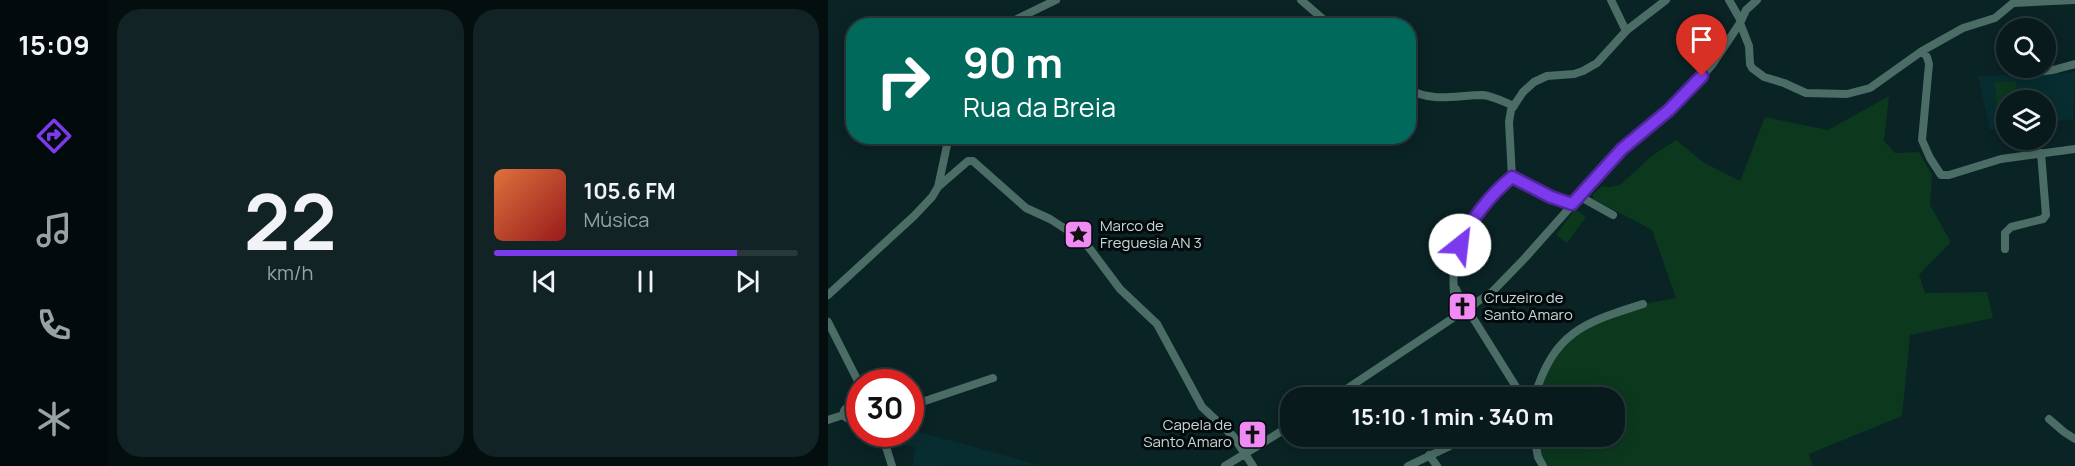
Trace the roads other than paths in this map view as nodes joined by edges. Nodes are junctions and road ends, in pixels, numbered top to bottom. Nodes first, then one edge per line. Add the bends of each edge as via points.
1 (1056, 0) edge
2 (1301, 0) edge
3 (1611, 0) edge
4 (1666, 0) edge
5 (1729, 0) edge
6 (1757, 0) edge
7 (2074, 0) edge
8 (1019, 18) edge
9 (1322, 18) edge
10 (1740, 22) junction
11 (1626, 31) junction
12 (1922, 51) junction
13 (2075, 64) edge
14 (2056, 68) edge
15 (1416, 92) edge
16 (1514, 106) junction
17 (947, 144) edge
18 (2075, 148) edge
19 (2041, 153) junction
20 (1512, 177) junction
21 (938, 188) junction
22 (1579, 196) junction
23 (1572, 204) junction
24 (1613, 215) dead end
25 (2005, 249) dead end
26 (1454, 283) junction
27 (828, 295) edge
28 (1643, 304) dead end
29 (1471, 308) junction
30 (1458, 316) junction
31 (828, 322) edge
32 (852, 369) edge
33 (993, 378) dead end
34 (1350, 387) edge
35 (1517, 387) edge
36 (1538, 387) edge
37 (924, 401) edge
38 (843, 415) dead end
39 (828, 420) edge
40 (2049, 420) dead end
41 (1280, 432) edge
42 (2075, 438) edge
43 (886, 447) edge
44 (1447, 447) edge
45 (1536, 447) edge
46 (1244, 455) junction
47 (1429, 455) junction
48 (892, 466) edge
49 (1225, 466) edge
50 (1253, 466) edge
51 (1408, 466) edge
52 (1437, 466) edge
53 (1543, 466) edge

1 - 8 street
2 - 9 street
3 - 11 street
4 - 11 street
5 - 10 street
6 - 10 street
7 - 12 street via 2013,3 1995,18 1963,28
10 - 12 street via 1752,68 1764,78 1806,93 1858,93
10 - 22 street via 1692,88 1622,149
11 - 16 street via 1597,63 1583,71 1547,76 1534,82
12 - 19 street via 1929,64 1922,140 1941,175
13 - 14 street
15 - 16 street via 1442,98 1489,96
16 - 20 street via 1509,122
17 - 21 street
18 - 19 street
19 - 25 street via 2046,215 2011,227 2005,233
20 - 23 street
20 - 26 street via 1500,186 1466,231 1455,261
21 - 27 street via 914,216
21 - 46 street via 968,161 974,161 1026,208 1078,237 1120,289 1157,324 1202,407 1233,436
22 - 23 street
22 - 24 street
23 - 29 street via 1512,272
26 - 29 street via 1460,298
26 - 30 street
28 - 36 street via 1587,323 1567,338 1552,356
29 - 30 street
29 - 35 street
30 - 34 street
31 - 32 street
33 - 37 street
38 - 39 street
40 - 42 street
41 - 46 street
43 - 48 street
44 - 47 street
45 - 53 street
46 - 49 street
46 - 50 street
47 - 51 street
47 - 52 street

